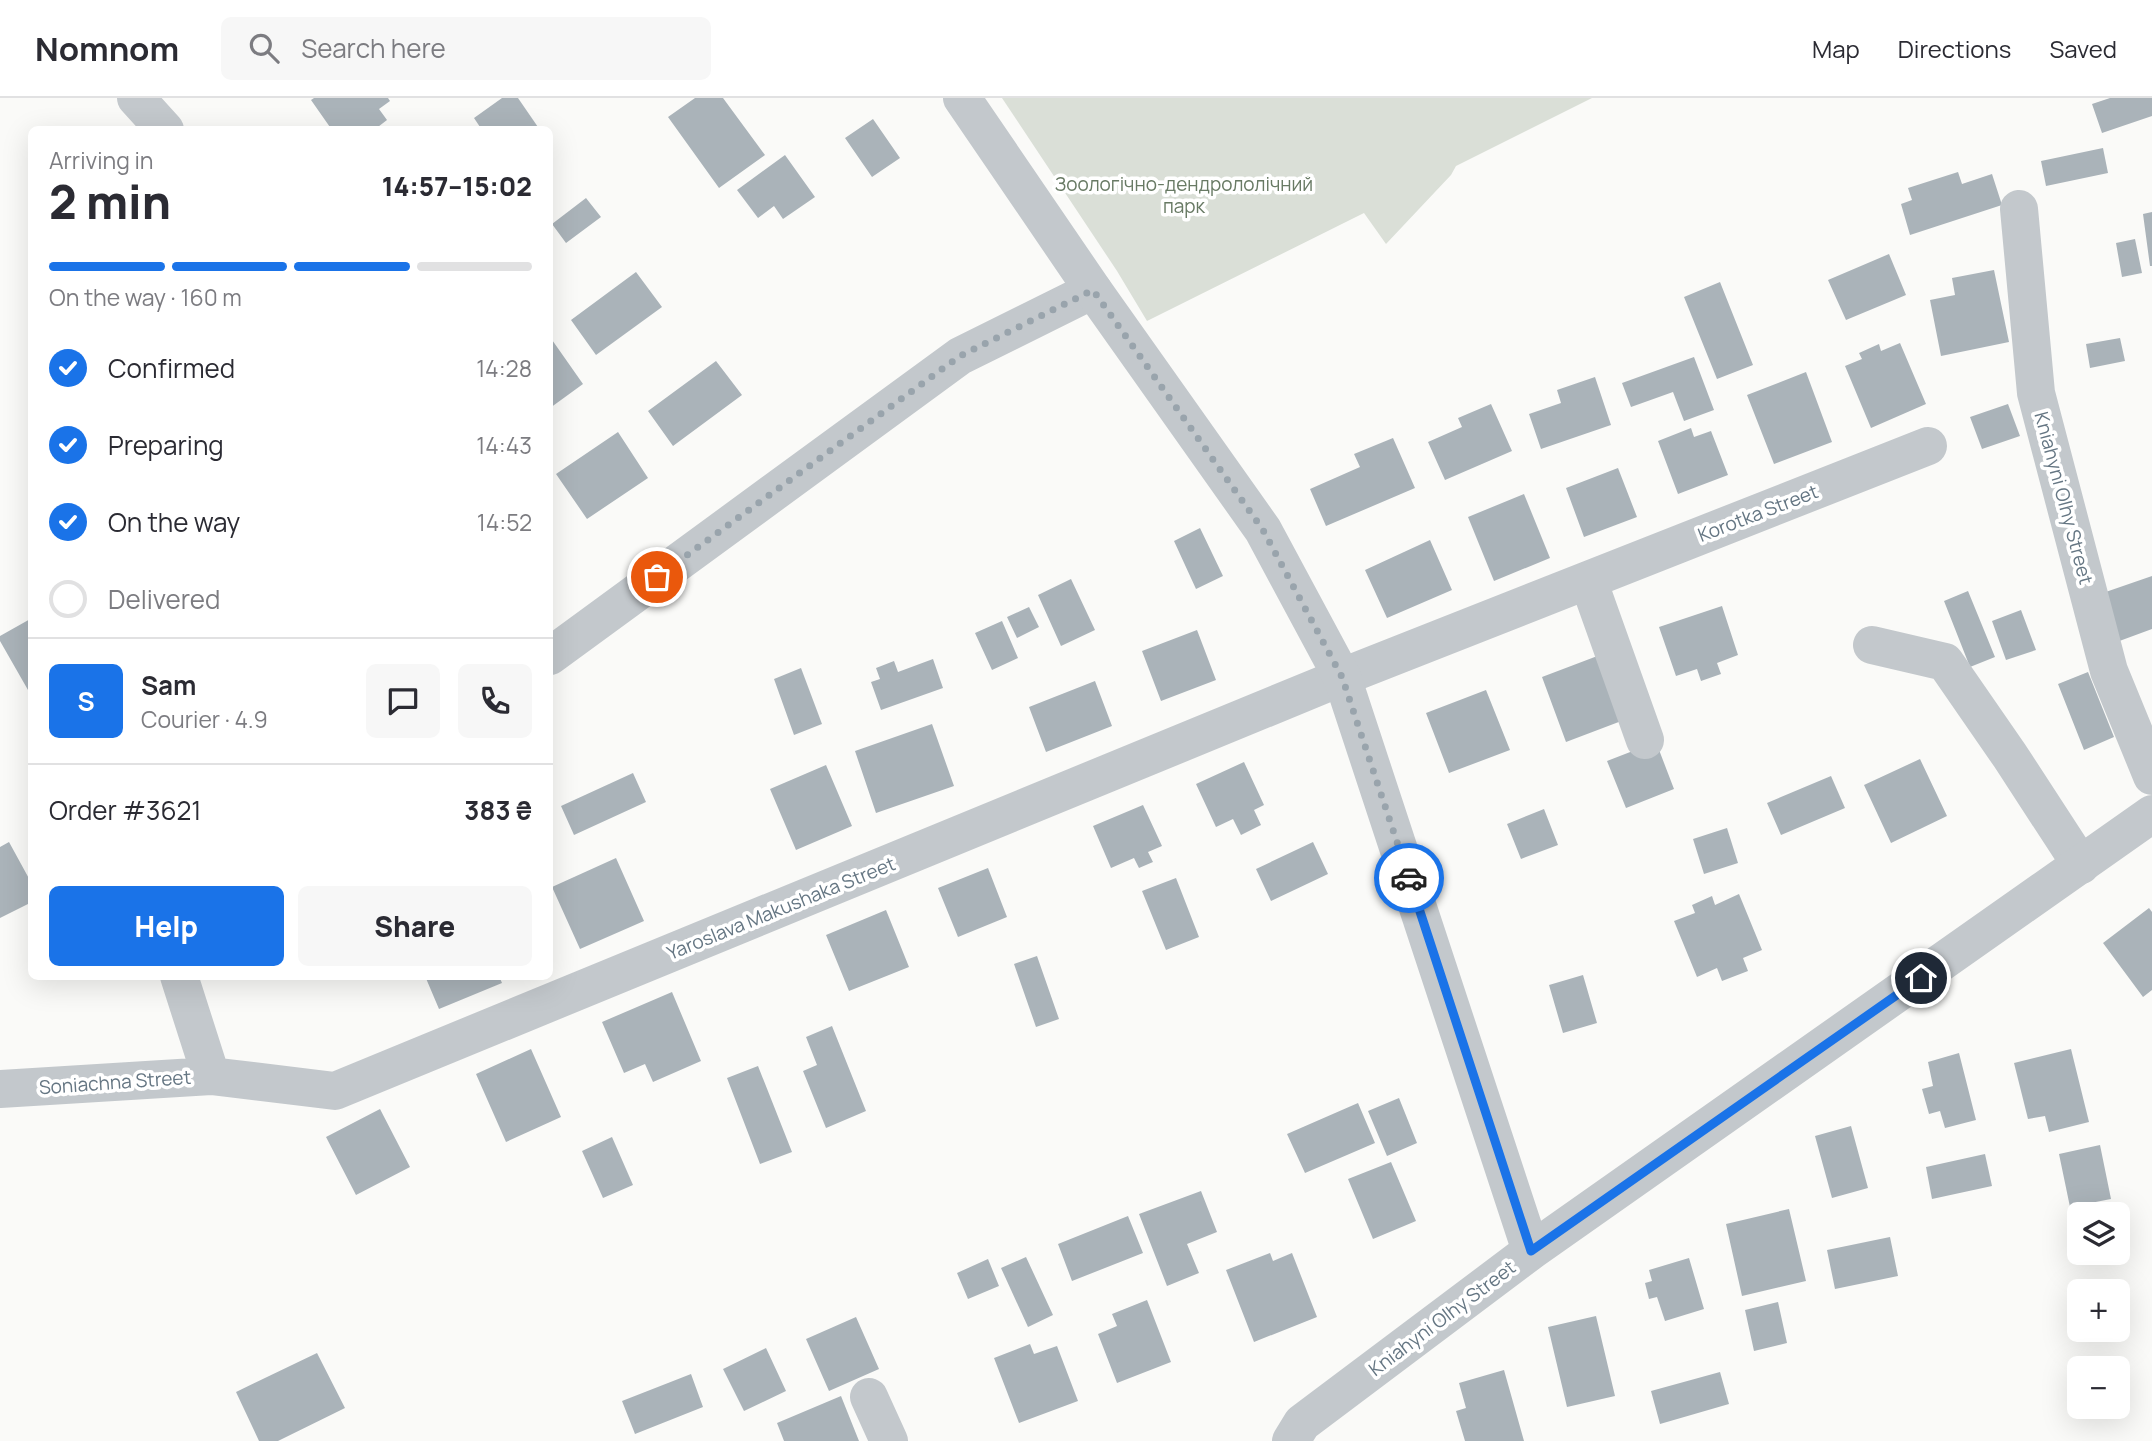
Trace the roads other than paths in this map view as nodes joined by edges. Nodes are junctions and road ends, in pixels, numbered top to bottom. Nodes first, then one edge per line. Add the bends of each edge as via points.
1 (136, 98) edge
2 (962, 98) edge
3 (161, 126) edge
4 (2020, 209) dead end
5 (1093, 290) junction
6 (1928, 446) dead end
7 (1588, 580) junction
8 (1872, 645) dead end
9 (553, 654) edge
10 (1342, 677) junction
11 (1645, 740) dead end
12 (2152, 776) edge
13 (2152, 814) edge
14 (2081, 865) junction
15 (180, 980) edge
16 (211, 1076) junction
17 (0, 1089) edge
18 (1531, 1251) junction
19 (869, 1397) dead end
20 (889, 1441) edge
21 (1291, 1441) edge

1 - 3 street
2 - 5 street
4 - 12 street, Kniahyni Olhy Street via 2036,393 2109,671
5 - 9 street via 960,356
5 - 10 street via 1263,530
6 - 7 street, Korotka Street
7 - 10 street, Korotka Street
7 - 11 street
8 - 14 street via 1945,662
10 - 16 street, Yaroslava Makushaka Street via 335,1091
10 - 18 street
13 - 14 street, Kniahyni Olhy Street
14 - 18 street, Kniahyni Olhy Street
15 - 16 street, Soniachna Street
16 - 17 street, Soniachna Street
18 - 21 street, Kniahyni Olhy Street via 1302,1423
19 - 20 street

